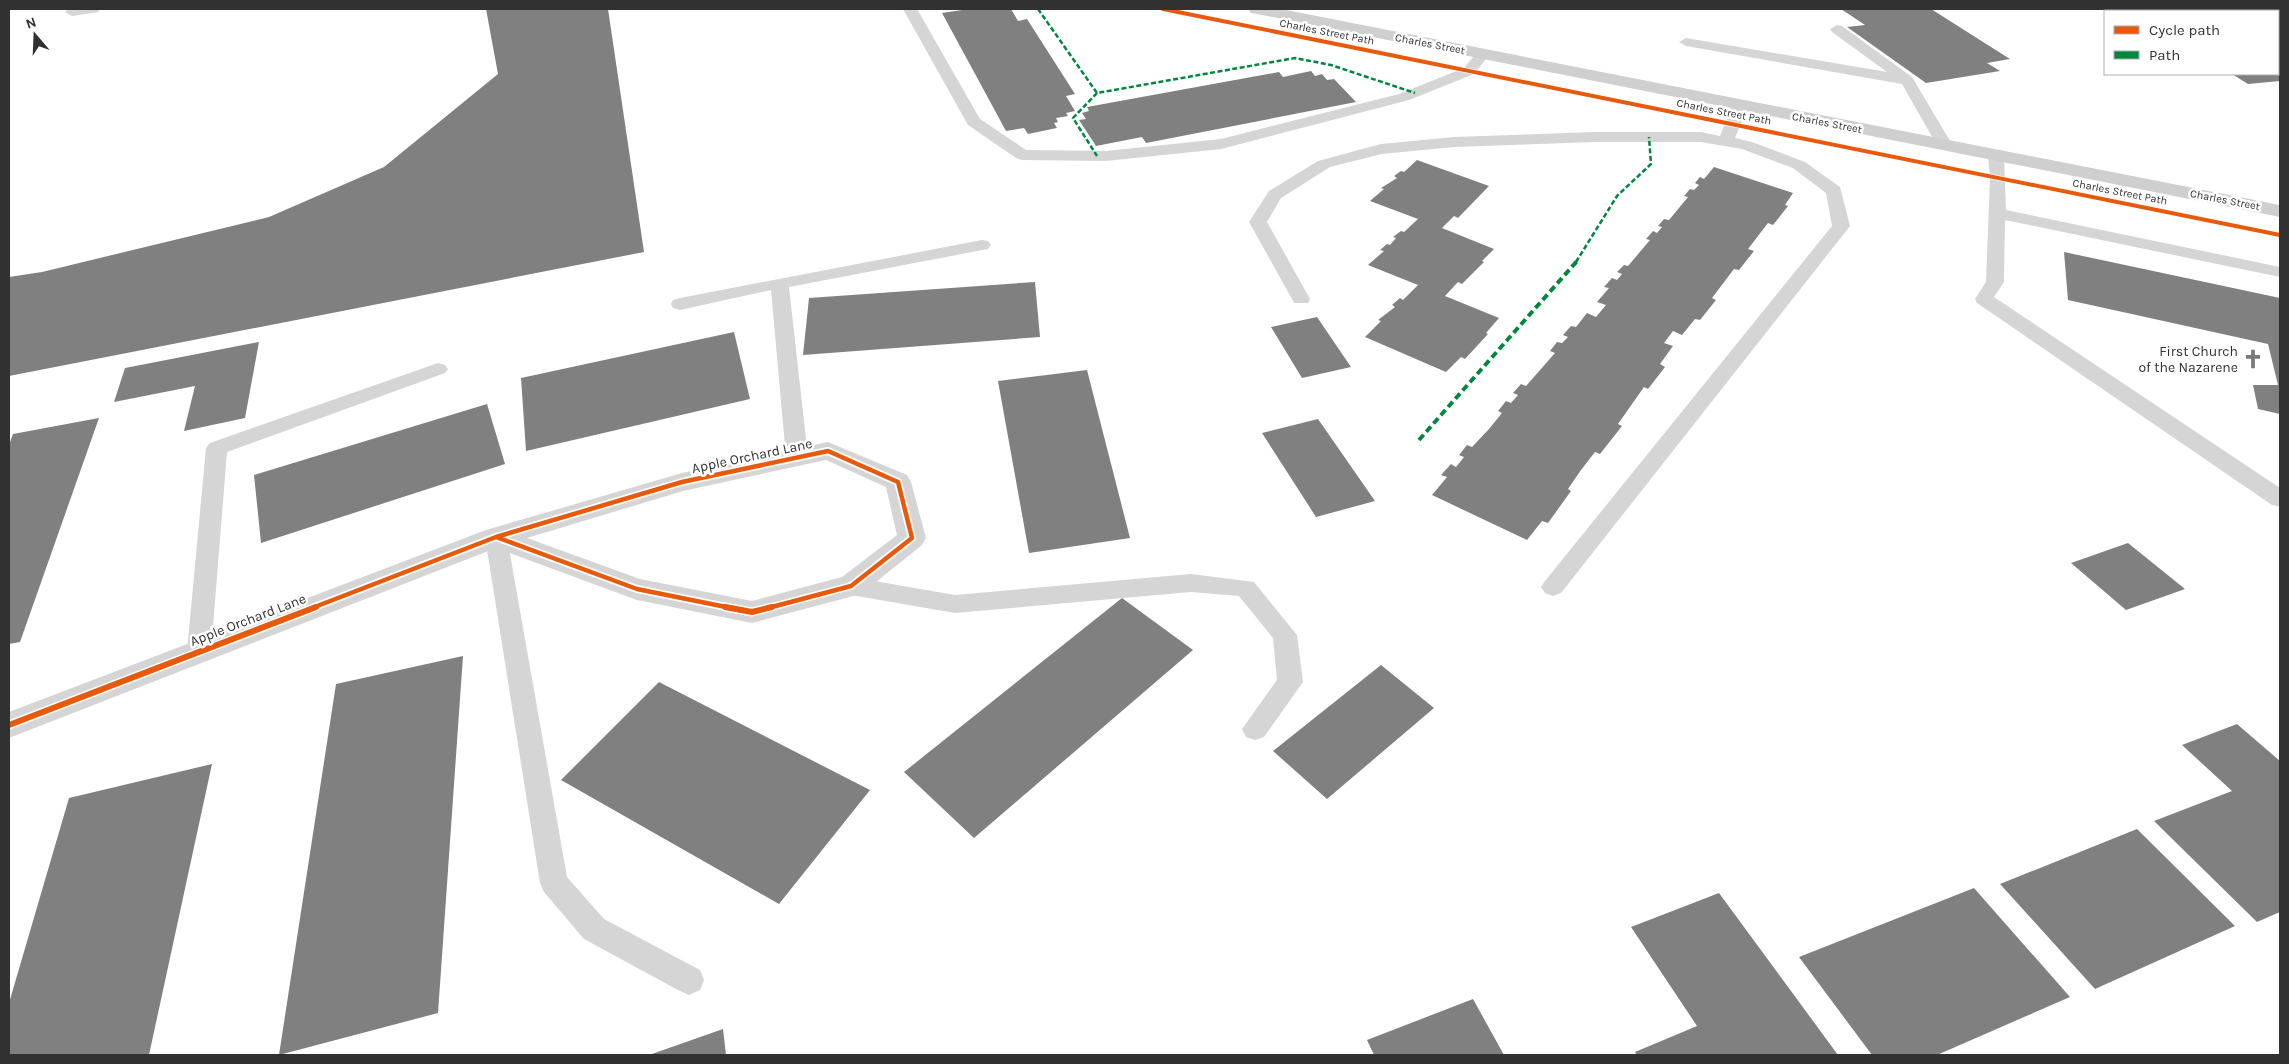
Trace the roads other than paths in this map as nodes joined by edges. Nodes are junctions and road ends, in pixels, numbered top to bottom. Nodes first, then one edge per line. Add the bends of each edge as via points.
1 (93, 9) edge
2 (910, 9) edge
3 (1257, 9) edge
4 (72, 12) dead end
5 (1837, 29) dead end
6 (1686, 42) dead end
7 (1483, 54) junction
8 (1907, 80) junction
9 (1740, 106) junction
10 (1726, 141) junction
11 (1945, 146) junction
12 (1996, 156) junction
13 (2280, 211) edge
14 (1996, 213) junction
15 (982, 245) dead end
16 (2280, 272) edge
17 (779, 282) junction
18 (1301, 299) dead end
19 (680, 304) dead end
20 (438, 369) dead end
21 (797, 457) junction
22 (2280, 499) edge
23 (496, 537) junction
24 (851, 586) junction
25 (1553, 587) dead end
26 (199, 651) junction
27 (9, 725) edge
28 (1255, 729) dead end
29 (689, 980) dead end

1 - 4 lane
2 - 7 lane via 974,122 1022,154 1106,156 1221,144 1404,98 1469,71
3 - 7 main road, Charles Street
5 - 8 lane
6 - 8 lane
7 - 9 main road, Charles Street
8 - 11 lane
9 - 10 lane
9 - 11 main road, Charles Street
10 - 18 lane via 1701,137 1649,137 1454,142 1382,149 1324,164 1276,195 1258,222
10 - 25 lane via 1799,165 1834,191 1841,226
11 - 12 main road, Charles Street
12 - 13 main road, Charles Street
12 - 14 lane
14 - 16 lane
14 - 22 lane via 1995,282 1984,299
15 - 17 lane
17 - 19 lane
17 - 21 lane
20 - 26 lane via 218,448
21 - 23 street, Apple Orchard Lane via 682,482
21 - 24 street, Apple Orchard Lane via 828,451 898,482 912,538
23 - 24 street, Apple Orchard Lane via 637,588 752,612
23 - 26 street, Apple Orchard Lane
23 - 29 lane via 554,883 594,929
24 - 28 lane via 955,604 1191,583 1246,588 1284,635 1290,682
26 - 27 street, Apple Orchard Lane

